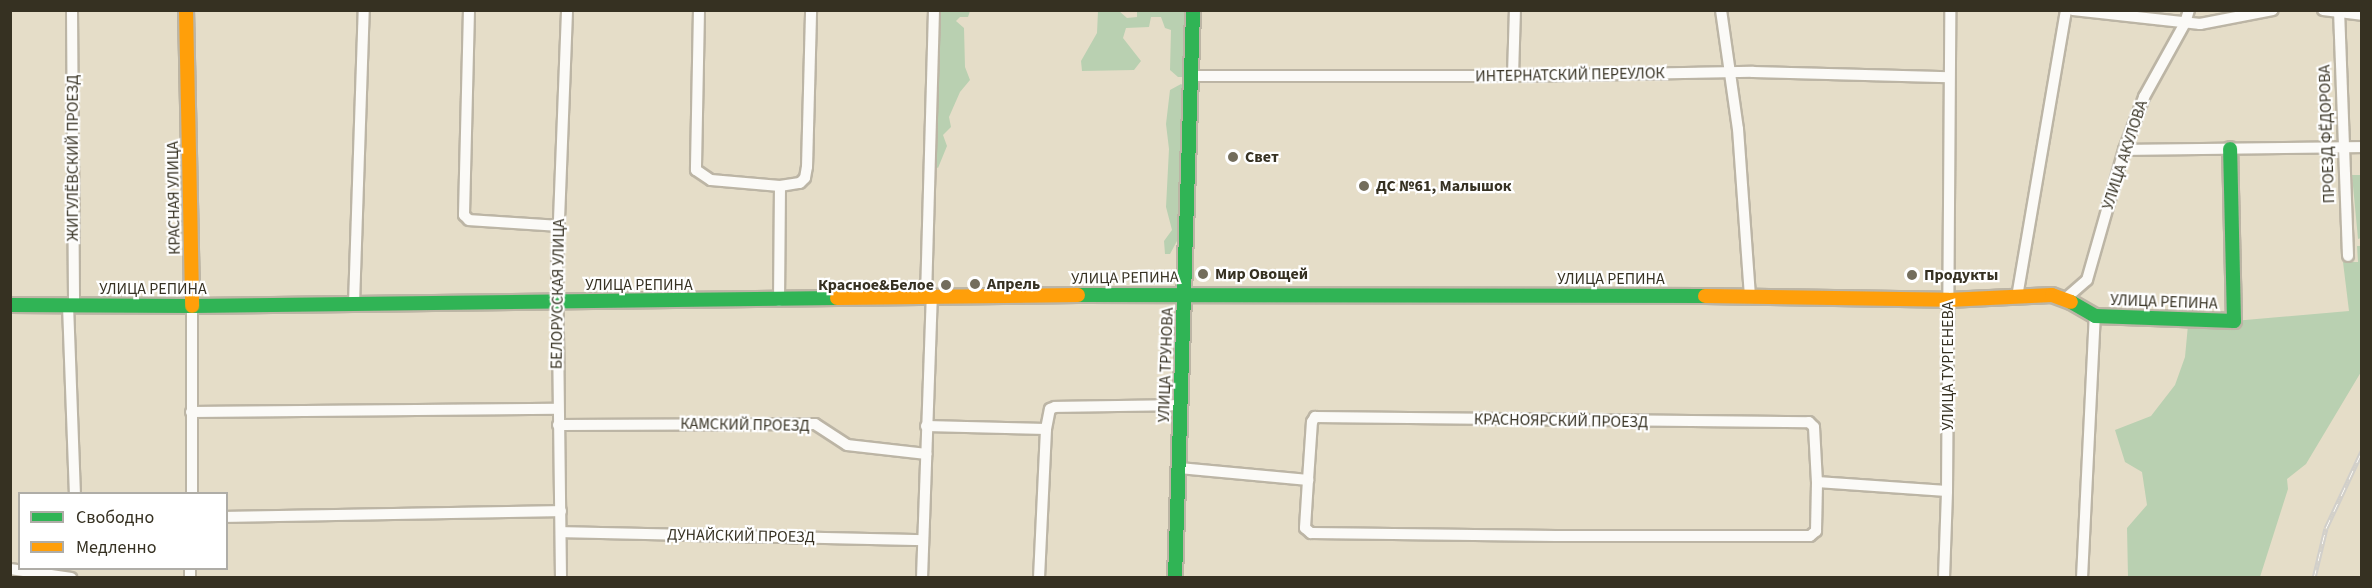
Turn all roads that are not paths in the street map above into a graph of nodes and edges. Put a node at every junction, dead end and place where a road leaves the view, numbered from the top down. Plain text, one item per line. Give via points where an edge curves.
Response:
1 (72, 10) edge
2 (186, 10) edge
3 (364, 10) edge
4 (469, 10) edge
5 (567, 10) edge
6 (699, 10) edge
7 (812, 10) edge
8 (934, 10) edge
9 (1193, 10) edge
10 (1515, 10) edge
11 (1721, 10) edge
12 (1950, 10) edge
13 (2066, 10) edge
14 (2073, 10) edge
15 (2189, 10) edge
16 (2274, 10) edge
17 (2323, 10) edge
18 (2338, 12) edge
19 (2361, 15) edge
20 (2185, 24) junction
21 (1728, 73) junction
22 (1191, 76) junction
23 (1513, 76) junction
24 (1949, 77) junction
25 (2361, 147) edge
26 (2343, 148) junction
27 (2230, 149) junction
28 (2124, 150) junction
29 (780, 186) junction
30 (559, 226) junction
31 (2348, 256) dead end
32 (1186, 294) junction
33 (1750, 296) junction
34 (929, 297) junction
35 (2017, 297) junction
36 (2065, 298) junction
37 (1948, 300) junction
38 (779, 301) junction
39 (556, 302) junction
40 (354, 303) junction
41 (10, 305) edge
42 (71, 305) junction
43 (192, 306) junction
44 (2095, 316) junction
45 (1181, 405) junction
46 (558, 409) junction
47 (191, 412) junction
48 (558, 425) junction
49 (926, 426) junction
50 (1046, 429) junction
51 (926, 454) junction
52 (1179, 468) junction
53 (1308, 480) junction
54 (1817, 482) junction
55 (1947, 491) junction
56 (75, 492) edge
57 (192, 492) edge
58 (561, 512) junction
59 (228, 517) edge
60 (561, 532) junction
61 (921, 540) junction
62 (10, 569) edge
63 (71, 578) edge
64 (561, 578) edge
65 (922, 578) edge
66 (1039, 578) edge
67 (1175, 578) edge
68 (1944, 578) edge
69 (2082, 578) edge

1 - 42 street, ЖИГУЛЁВСКИЙ ПРОЕЗД
2 - 43 street, КРАСНАЯ УЛИЦА
3 - 40 street
4 - 30 street via 464,215 469,220
5 - 30 street, БЕЛОРУССКАЯ УЛИЦА
6 - 29 street via 696,170 711,180
7 - 29 street via 807,168 800,183
8 - 34 street
9 - 22 street, УЛИЦА ТРУНОВА
10 - 23 street
11 - 21 street
12 - 24 street, УЛИЦА ТУРГЕНЕВА
13 - 35 street
14 - 20 street
15 - 20 street, УЛИЦА АКУЛОВА
16 - 20 street
17 - 18 street
18 - 19 street
18 - 26 street, ПРОЕЗД ФЁДОРОВА
20 - 28 street, УЛИЦА АКУЛОВА via 2144,97
21 - 23 street, ИНТЕРНАТСКИЙ ПЕРЕУЛОК
21 - 24 street, ИНТЕРНАТСКИЙ ПЕРЕУЛОК
21 - 33 street via 1738,129
22 - 23 street, ИНТЕРНАТСКИЙ ПЕРЕУЛОК
22 - 32 street, УЛИЦА ТРУНОВА
24 - 37 street, УЛИЦА ТУРГЕНЕВА
25 - 26 street
26 - 27 street
26 - 31 street, ПРОЕЗД ФЁДОРОВА
27 - 28 street
27 - 44 street, УЛИЦА РЕПИНА via 2234,321
28 - 36 street, УЛИЦА АКУЛОВА via 2086,280
29 - 38 street
30 - 39 street, БЕЛОРУССКАЯ УЛИЦА
32 - 33 street, УЛИЦА РЕПИНА
32 - 34 street, УЛИЦА РЕПИНА
32 - 45 street, УЛИЦА ТРУНОВА
33 - 37 street, УЛИЦА РЕПИНА
34 - 38 street, УЛИЦА РЕПИНА
34 - 49 street
35 - 36 street, УЛИЦА РЕПИНА
35 - 37 street, УЛИЦА РЕПИНА
36 - 44 street, УЛИЦА РЕПИНА
37 - 55 street, УЛИЦА ТУРГЕНЕВА
38 - 39 street, УЛИЦА РЕПИНА
39 - 40 street, УЛИЦА РЕПИНА
39 - 46 street, БЕЛОРУССКАЯ УЛИЦА
40 - 43 street, УЛИЦА РЕПИНА
41 - 42 street, УЛИЦА РЕПИНА
42 - 43 street, УЛИЦА РЕПИНА
42 - 56 street, ЖИГУЛЁВСКИЙ ПРОЕЗД
43 - 47 street, КРАСНАЯ УЛИЦА
44 - 69 street
45 - 50 street via 1055,407 1048,414
45 - 52 street, УЛИЦА ТРУНОВА
46 - 47 street
46 - 48 street, БЕЛОРУССКАЯ УЛИЦА
47 - 57 street, КРАСНАЯ УЛИЦА
48 - 51 street, КАМСКИЙ ПРОЕЗД via 815,424 847,445
48 - 58 street, БЕЛОРУССКАЯ УЛИЦА
49 - 50 street
49 - 51 street
50 - 66 street
51 - 61 street
52 - 53 street
52 - 67 street, УЛИЦА ТРУНОВА
53 - 54 street, КРАСНОЯРСКИЙ ПРОЕЗД via 1305,528 1311,533 1556,536 1810,536 1816,531
53 - 54 street, КРАСНОЯРСКИЙ ПРОЕЗД via 1315,417 1809,422 1814,427
54 - 55 street
55 - 68 street, УЛИЦА ТУРГЕНЕВА
58 - 59 street
58 - 60 street, БЕЛОРУССКАЯ УЛИЦА
60 - 61 street, ДУНАЙСКИЙ ПРОЕЗД
60 - 64 street, БЕЛОРУССКАЯ УЛИЦА
61 - 65 street
62 - 63 street

